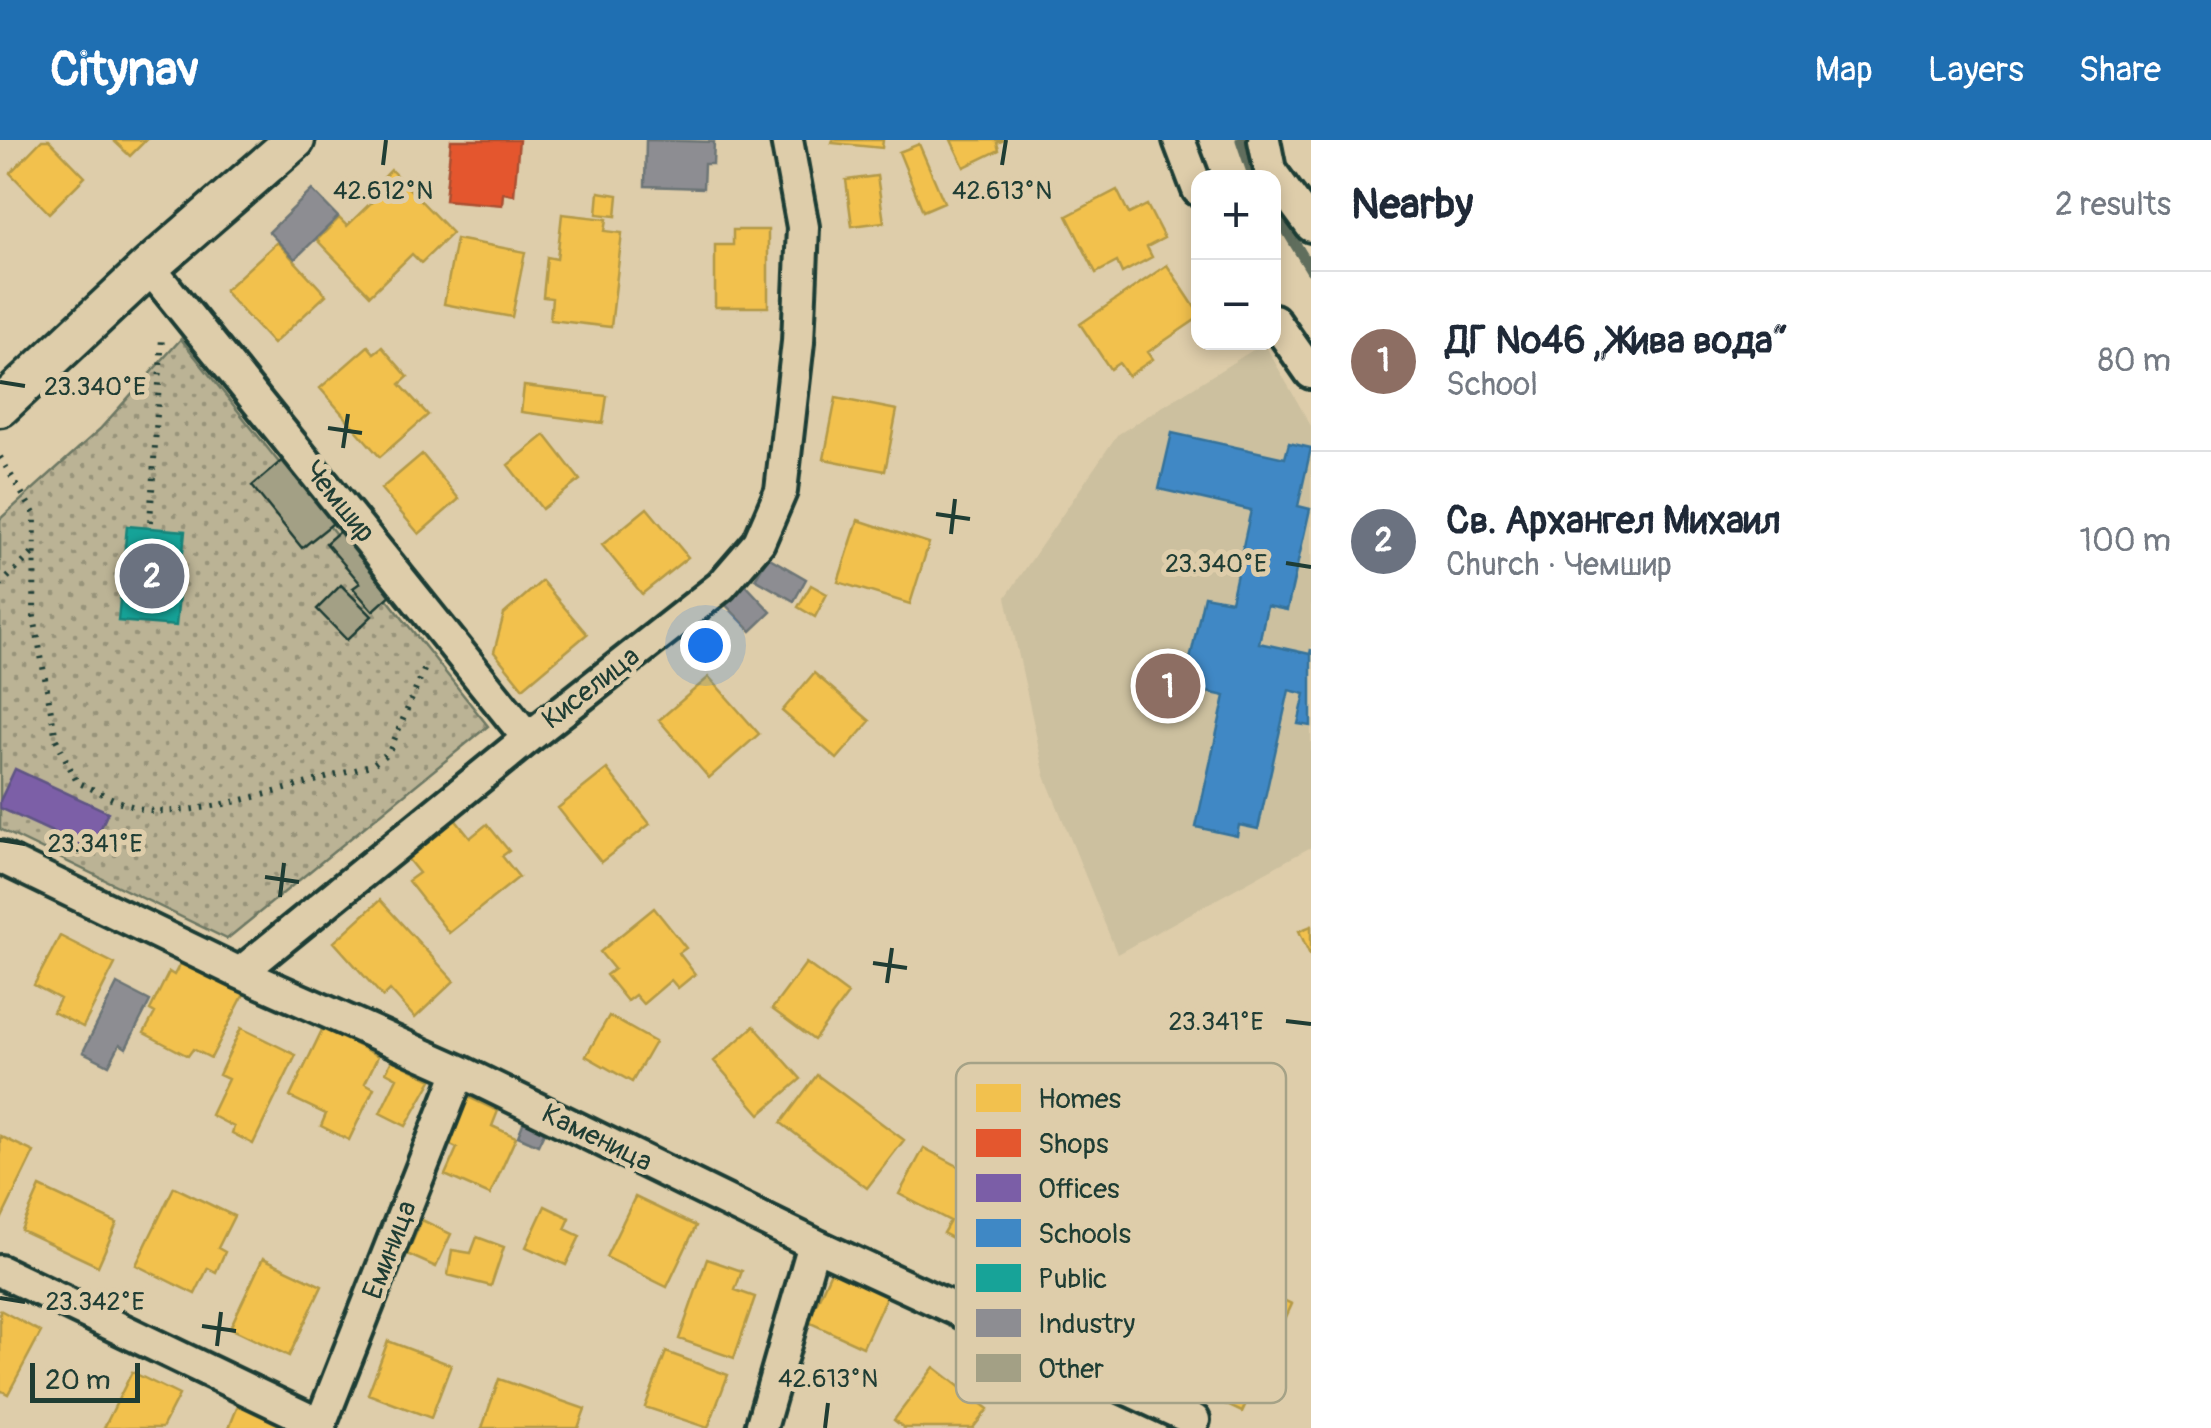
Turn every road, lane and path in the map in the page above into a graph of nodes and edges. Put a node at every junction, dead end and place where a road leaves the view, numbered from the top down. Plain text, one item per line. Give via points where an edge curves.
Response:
1 (295, 140) edge
2 (787, 140) edge
3 (1179, 140) edge
4 (1264, 140) edge
5 (1191, 172) edge
6 (1311, 226) edge
7 (150, 267) junction
8 (162, 330) dead end
9 (1281, 330) edge
10 (1311, 373) edge
11 (0, 407) edge
12 (0, 457) edge
13 (150, 522) dead end
14 (33, 553) junction
15 (0, 585) edge
16 (441, 630) junction
17 (528, 738) junction
18 (0, 857) edge
19 (240, 973) junction
20 (460, 1072) junction
21 (814, 1244) junction
22 (0, 1271) edge
23 (956, 1310) edge
24 (1157, 1403) edge
25 (1194, 1420) dead end
26 (320, 1426) edge
27 (761, 1428) edge

1 - 7 street
2 - 17 street, Киселица via 803,227 798,342 781,491 759,542 721,586
3 - 5 street
4 - 6 street via 1270,170
7 - 11 street
7 - 16 street, Чемшир
8 - 13 path
9 - 10 street
12 - 14 path via 34,515
14 - 15 path
14 - 16 path via 34,617 56,739 77,782 142,809 214,806 374,764 388,752
16 - 17 street, Чемшир
17 - 19 street, Киселица
18 - 19 street, Каменица
19 - 20 street, Каменица
20 - 21 street, Каменица
20 - 26 street, Еминица
21 - 23 street, Каменица
21 - 27 street
22 - 26 street
24 - 25 street, Каменица

